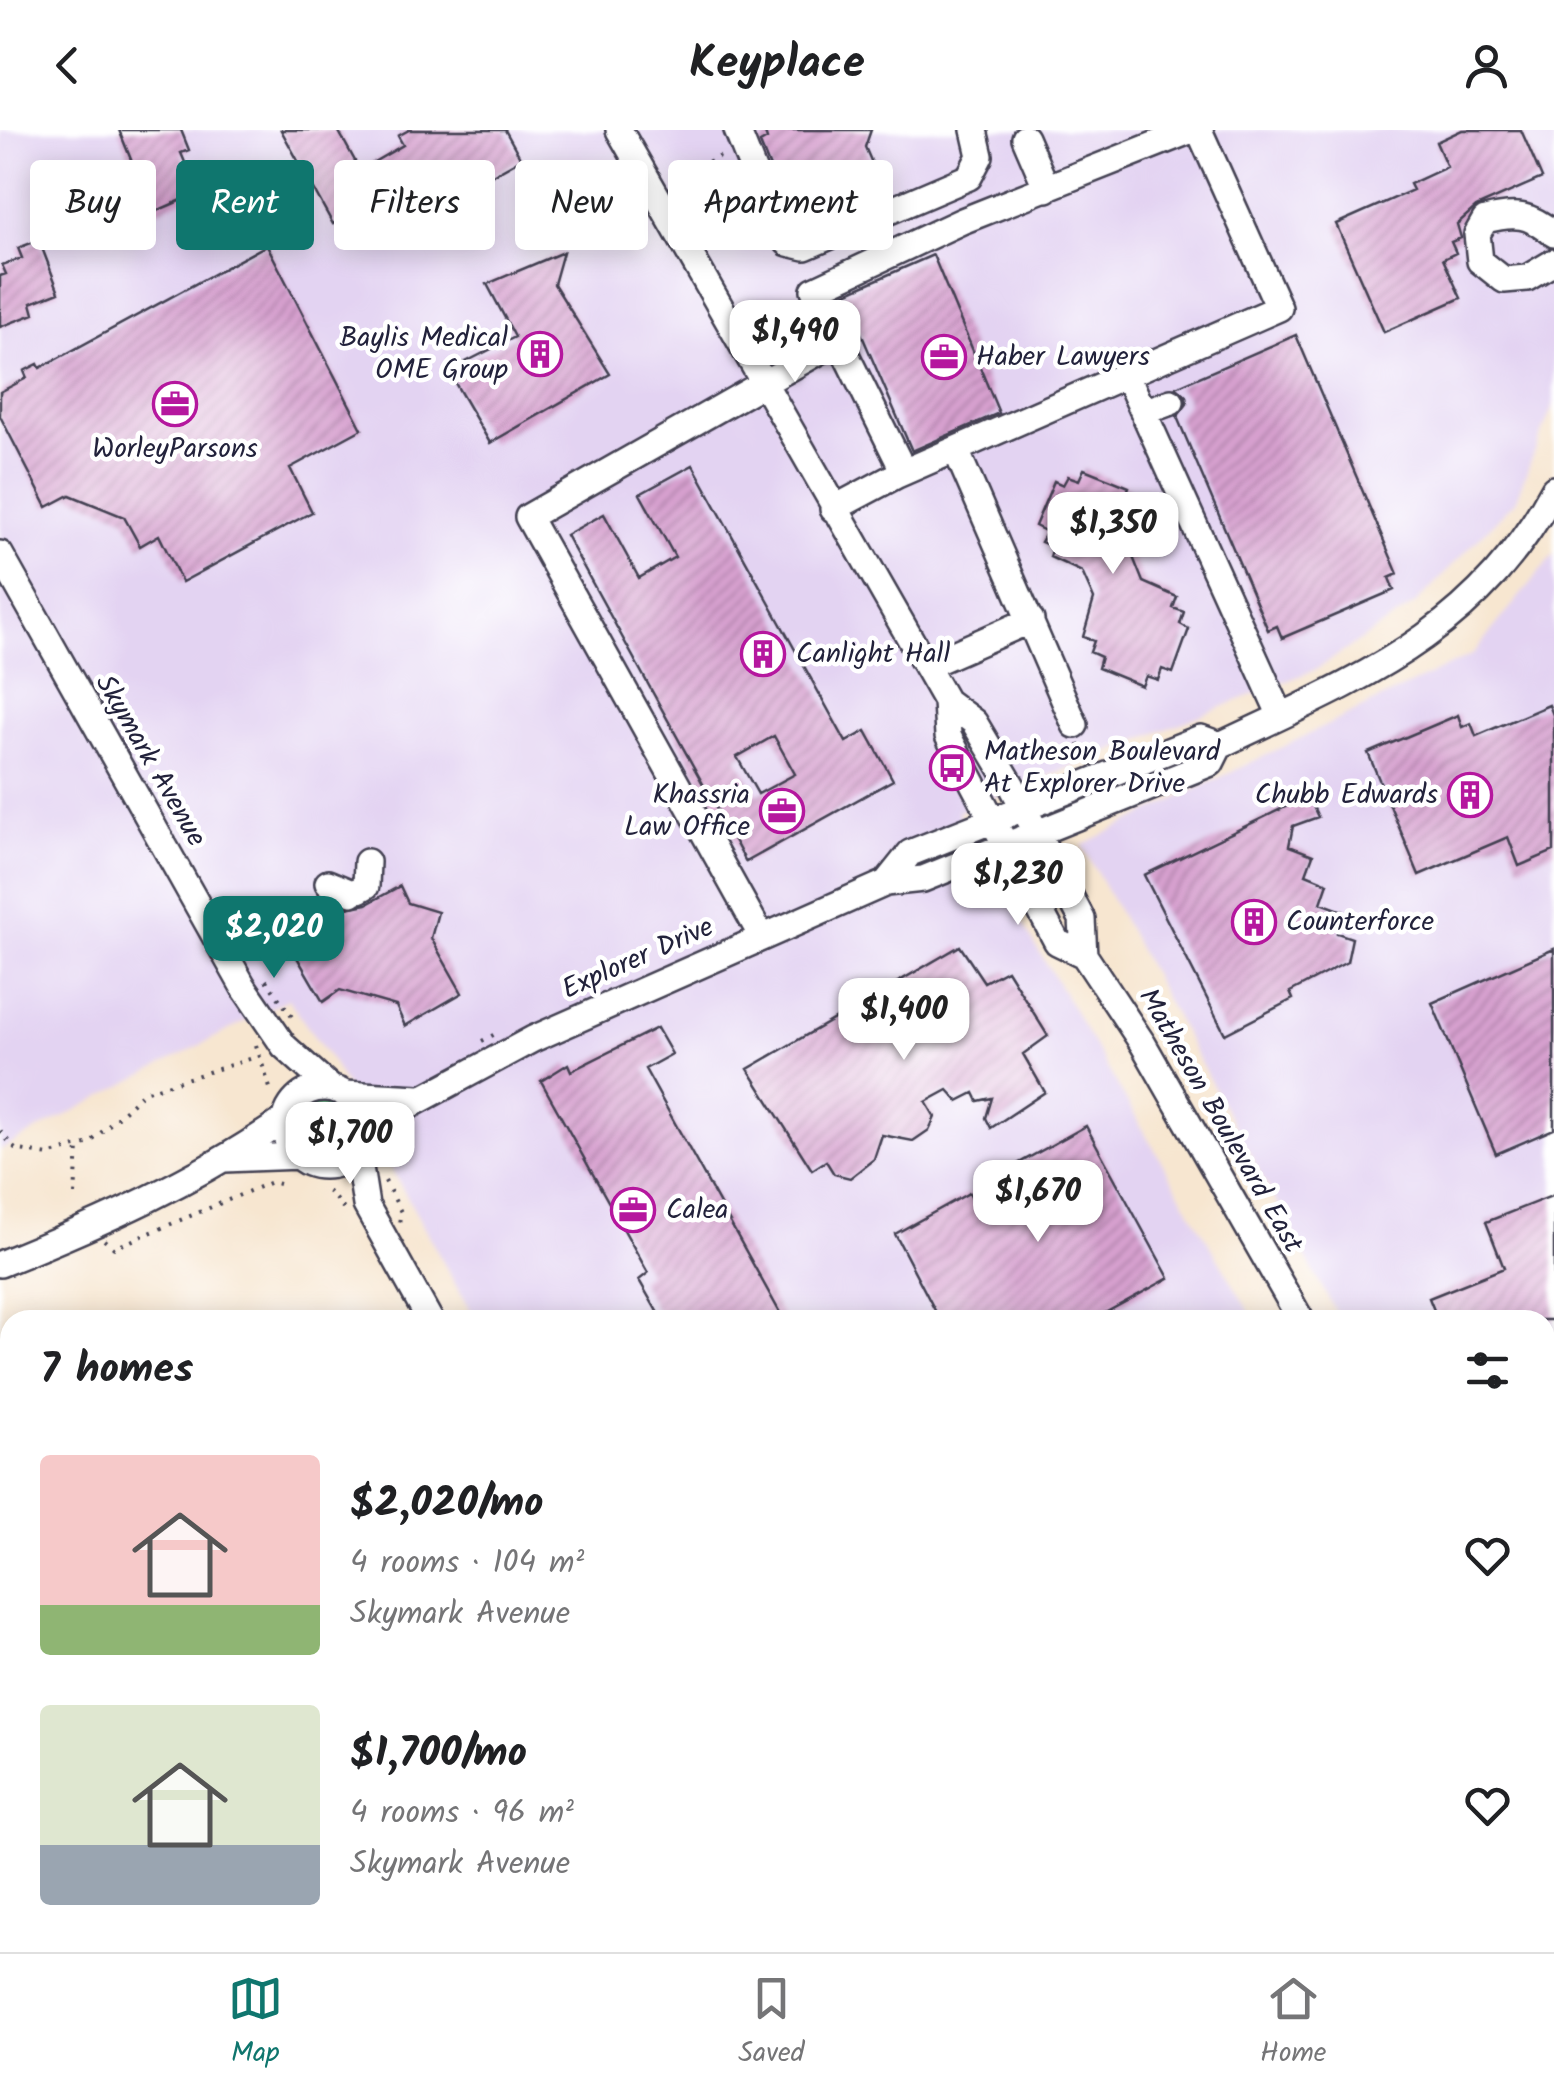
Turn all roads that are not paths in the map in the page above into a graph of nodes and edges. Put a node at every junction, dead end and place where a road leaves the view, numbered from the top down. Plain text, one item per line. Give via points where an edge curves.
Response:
1 (619, 130) edge
2 (974, 130) edge
3 (1196, 130) edge
4 (1026, 138) dead end
5 (1047, 189) junction
6 (893, 209) edge
7 (668, 216) edge
8 (1554, 234) edge
9 (687, 250) edge
10 (1554, 262) edge
11 (836, 342) junction
12 (1128, 378) junction
13 (762, 383) junction
14 (1170, 402) dead end
15 (1144, 412) junction
16 (956, 450) junction
17 (904, 472) junction
18 (1554, 489) edge
19 (833, 508) junction
20 (0, 554) edge
21 (1031, 620) junction
22 (926, 666) junction
23 (946, 702) junction
24 (1281, 716) junction
25 (1074, 725) road end
26 (1220, 745) junction
27 (1023, 809) junction
28 (995, 820) junction
29 (1036, 834) junction
30 (1008, 848) junction
31 (367, 862) dead end
32 (886, 883) junction
33 (346, 889) dead end
34 (762, 937) junction
35 (1084, 955) junction
36 (284, 1046) junction
37 (338, 1091) junction
38 (418, 1098) junction
39 (291, 1110) junction
40 (360, 1140) junction
41 (220, 1160) junction
42 (310, 1161) junction
43 (366, 1205) junction
44 (0, 1264) edge
45 (424, 1310) edge
46 (1294, 1310) edge

1 - 7 street, Matheson Boulevard East
2 - 6 street via 980,156 969,177
3 - 5 street
3 - 12 street via 1278,308
4 - 5 street
5 - 11 street via 814,290
8 - 10 street via 1514,212 1485,220 1477,234 1480,262 1504,280 1527,278
9 - 13 street, Matheson Boulevard East
11 - 13 street
11 - 17 street
12 - 15 street
12 - 16 street
13 - 19 street, Matheson Boulevard East
13 - 34 street via 528,516
14 - 15 street
15 - 24 street via 1252,624
16 - 17 street
16 - 21 street
17 - 19 street
18 - 24 street, Explorer Drive via 1497,576 1447,620 1387,664
19 - 22 street, Matheson Boulevard East
20 - 36 street, Skymark Avenue via 243,986
21 - 22 street
21 - 25 street
22 - 23 street, Matheson Boulevard East
23 - 27 street, Matheson Boulevard East via 974,722
23 - 28 street, Matheson Boulevard East via 948,736
24 - 26 street, Explorer Drive
26 - 27 street, Explorer Drive via 1201,738
26 - 29 street, Explorer Drive via 1211,762
27 - 28 street, Explorer Drive
27 - 29 street, Matheson Boulevard East
28 - 30 street, Matheson Boulevard East
28 - 32 street, Explorer Drive via 910,854
29 - 30 street, Explorer Drive
29 - 35 street, Matheson Boulevard East via 1082,919
30 - 32 street, Explorer Drive via 924,879
30 - 35 street, Matheson Boulevard East via 1057,942
31 - 33 street via 366,886
32 - 34 street, Explorer Drive
34 - 38 street, Explorer Drive
35 - 46 street, Matheson Boulevard East via 1144,1044
36 - 37 street, Skymark Avenue
36 - 39 street, Skymark Avenue
37 - 38 street
37 - 39 street via 312,1090
37 - 40 street via 358,1108
38 - 40 street, Explorer Drive
39 - 41 street
39 - 42 street via 288,1141
40 - 42 street via 340,1162
40 - 43 street
41 - 42 street
41 - 44 street via 89,1228
42 - 43 street
43 - 45 street

